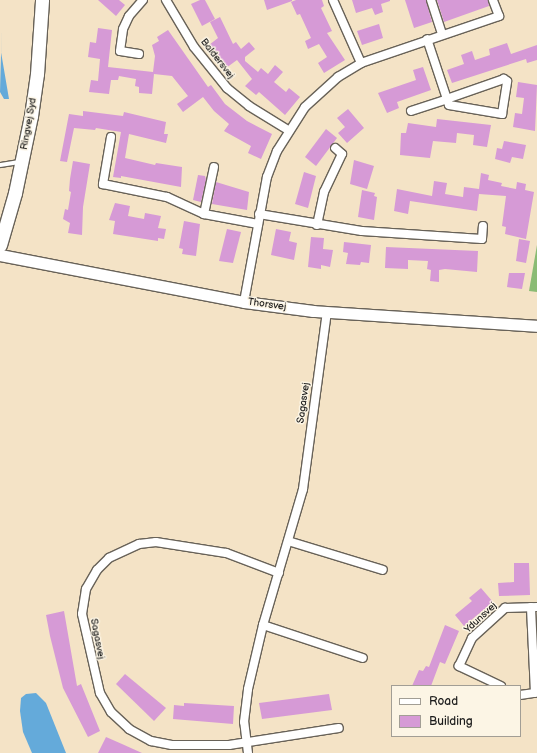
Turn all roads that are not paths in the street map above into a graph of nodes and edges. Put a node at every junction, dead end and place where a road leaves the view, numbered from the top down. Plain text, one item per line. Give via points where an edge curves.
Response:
1 (42, 0) edge
2 (143, 0) edge
3 (166, 0) edge
4 (333, 0) edge
5 (431, 0) edge
6 (493, 0) edge
7 (442, 34) junction
8 (427, 39) junction
9 (139, 54) dead end
10 (361, 63) junction
11 (447, 99) junction
12 (411, 111) dead end
13 (288, 130) junction
14 (111, 137) dead end
15 (335, 148) dead end
16 (22, 161) junction
17 (0, 165) edge
18 (214, 167) dead end
19 (204, 214) junction
20 (260, 214) junction
21 (258, 224) junction
22 (317, 225) junction
23 (483, 226) dead end
24 (0, 245) edge
25 (0, 255) edge
26 (244, 302) junction
27 (327, 312) junction
28 (537, 326) edge
29 (288, 541) junction
30 (383, 570) dead end
31 (279, 573) junction
32 (534, 607) edge
33 (263, 625) junction
34 (363, 658) dead end
35 (499, 685) edge
36 (521, 695) edge
37 (339, 728) dead end
38 (247, 743) junction
39 (248, 753) edge

1 - 16 main road, Ringvej Syd via 37,74
2 - 9 street via 129,16 120,51
3 - 13 street, Baldersvej via 194,47 227,88 249,106
4 - 10 street
5 - 7 street
6 - 7 street via 499,16
7 - 8 street
8 - 10 street
8 - 11 street
10 - 13 street via 321,90
11 - 11 street via 504,79 507,81 502,114 449,105
11 - 12 street
13 - 20 street via 267,177
14 - 19 street via 103,184 167,197
15 - 22 street via 342,154 324,192
16 - 17 lane
16 - 24 main road, Ringvej Syd
18 - 19 street
19 - 21 street
20 - 21 street
20 - 22 street
21 - 26 street
22 - 23 street via 362,231 482,239
25 - 26 street, Thorsvej
26 - 27 street, Thorsvej
27 - 28 street, Thorsvej
27 - 29 street, Sagasvej via 303,489
29 - 30 street
29 - 31 street, Sagasvej
31 - 33 street, Sagasvej
31 - 38 street, Sagasvej via 226,553 156,542 139,544 109,558 97,570 86,589 82,614 100,693 111,712 129,729 151,741 172,745
32 - 35 street, Ydunsvej via 505,608 472,638 459,666
32 - 36 street, Ydunsvej via 535,694
33 - 34 street
33 - 38 street, Sagasvej via 248,689 244,722
37 - 38 street, Sagasvej
38 - 39 street, Sagasvej

